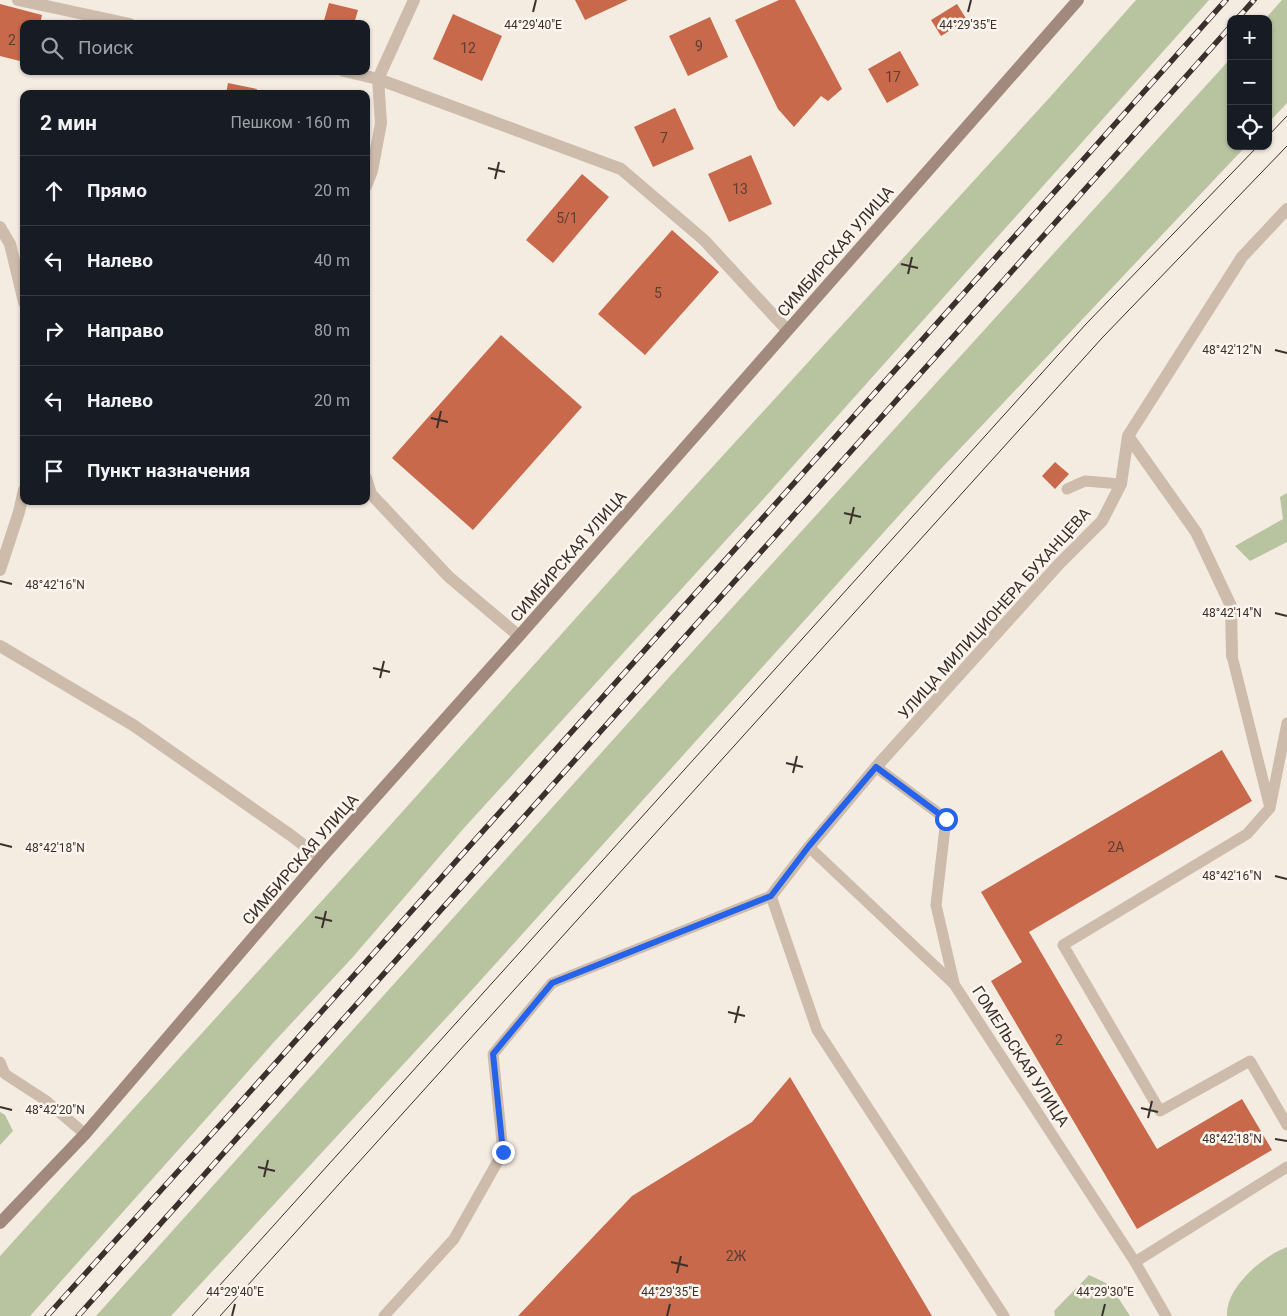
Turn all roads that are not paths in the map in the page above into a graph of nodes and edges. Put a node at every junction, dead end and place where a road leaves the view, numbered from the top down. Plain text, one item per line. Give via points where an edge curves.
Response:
1 (18, 0) edge
2 (414, 0) edge
3 (1078, 0) edge
4 (111, 20) edge
5 (361, 75) edge
6 (378, 79) junction
7 (370, 176) edge
8 (1287, 209) edge
9 (0, 226) edge
10 (20, 285) edge
11 (787, 330) junction
12 (1128, 436) junction
13 (1121, 484) junction
14 (1067, 489) dead end
15 (370, 491) edge
16 (21, 505) edge
17 (0, 570) edge
18 (519, 636) junction
19 (0, 646) edge
20 (1232, 656) joint
21 (1287, 724) edge
22 (876, 767) junction
23 (1270, 808) junction
24 (809, 846) junction
25 (321, 858) junction
26 (771, 896) junction
27 (954, 984) junction
28 (0, 1062) edge
29 (3, 1074) edge
30 (1287, 1125) edge
31 (85, 1134) junction
32 (1287, 1167) edge
33 (0, 1222) edge
34 (1135, 1262) junction
35 (384, 1316) edge
36 (1004, 1316) edge
37 (1166, 1316) edge

1 - 4 street
2 - 6 street
3 - 11 main road, СИМБИРСКАЯ УЛИЦА
5 - 6 street
6 - 7 street via 381,123
6 - 11 street via 621,169 704,240
8 - 12 street, УЛИЦА МИЛИЦИОНЕРА БУХАНЦЕВА via 1242,257
9 - 10 street via 10,244
11 - 18 main road, СИМБИРСКАЯ УЛИЦА
12 - 13 street, УЛИЦА МИЛИЦИОНЕРА БУХАНЦЕВА
12 - 20 street via 1196,532 1231,606
13 - 14 lane via 1085,481
13 - 22 street, УЛИЦА МИЛИЦИОНЕРА БУХАНЦЕВА via 1102,521 1059,564
15 - 18 street via 449,578
16 - 17 street
18 - 25 main road, СИМБИРСКАЯ УЛИЦА
19 - 25 street via 133,725
20 - 23 lane
21 - 23 lane
22 - 24 street, УЛИЦА МИЛИЦИОНЕРА БУХАНЦЕВА
22 - 27 lane via 946,819 936,905
23 - 30 lane via 1247,834 1063,945 1160,1111 1250,1061
24 - 26 street, УЛИЦА МИЛИЦИОНЕРА БУХАНЦЕВА
24 - 27 lane, ГОМЕЛЬСКАЯ УЛИЦА
25 - 31 main road, СИМБИРСКАЯ УЛИЦА
26 - 35 lane via 552,983 493,1054 503,1152 454,1239
26 - 36 lane via 817,1030
27 - 34 lane, ГОМЕЛЬСКАЯ УЛИЦА
28 - 29 lane
29 - 31 lane via 45,1100
31 - 33 main road, СИМБИРСКАЯ УЛИЦА
32 - 34 lane
34 - 37 lane, ГОМЕЛЬСКАЯ УЛИЦА

